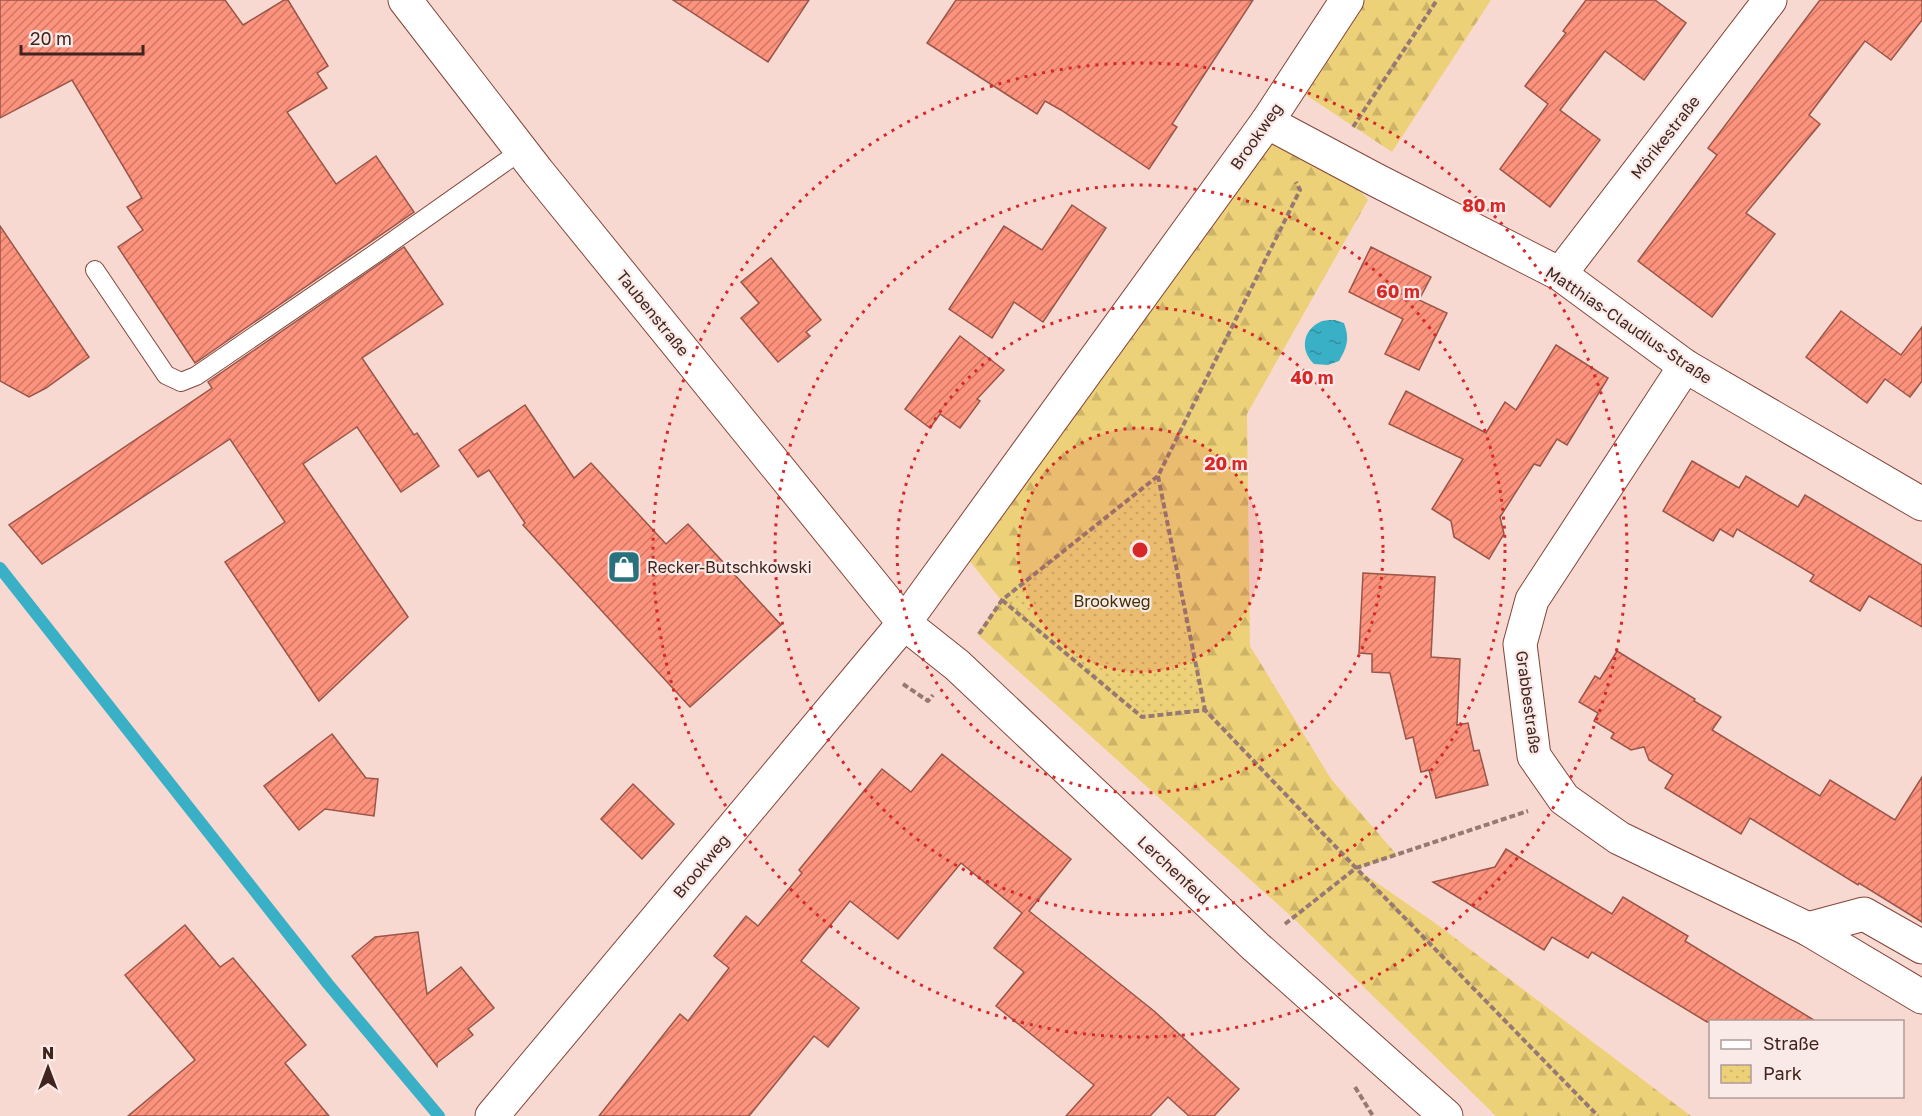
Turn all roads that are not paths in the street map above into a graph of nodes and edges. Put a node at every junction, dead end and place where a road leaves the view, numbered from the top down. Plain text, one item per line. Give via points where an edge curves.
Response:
1 (405, 0) edge
2 (1347, 0) edge
3 (1770, 0) edge
4 (1267, 122) junction
5 (522, 150) junction
6 (95, 270) dead end
7 (1560, 274) junction
8 (1685, 366) junction
9 (1922, 504) edge
10 (904, 623) junction
11 (1809, 929) junction
12 (1922, 948) edge
13 (1922, 997) edge
14 (492, 1116) edge
15 (1446, 1116) edge

1 - 5 street, Taubenstraße
2 - 4 street, Brookweg
3 - 7 street, Mörikestraße
4 - 7 street, Matthias-Claudius-Straße
4 - 10 street, Brookweg
5 - 6 lane via 196,376 181,382 166,375
5 - 10 street, Taubenstraße
7 - 8 street, Matthias-Claudius-Straße
8 - 9 street, Matthias-Claudius-Straße
8 - 11 street, Grabbestraße via 1532,600 1520,644 1534,756 1564,799 1619,838
10 - 14 street, Brookweg
10 - 15 street, Lerchenfeld via 957,665 1256,947
11 - 12 street via 1864,914
11 - 13 street, Grabbestraße

